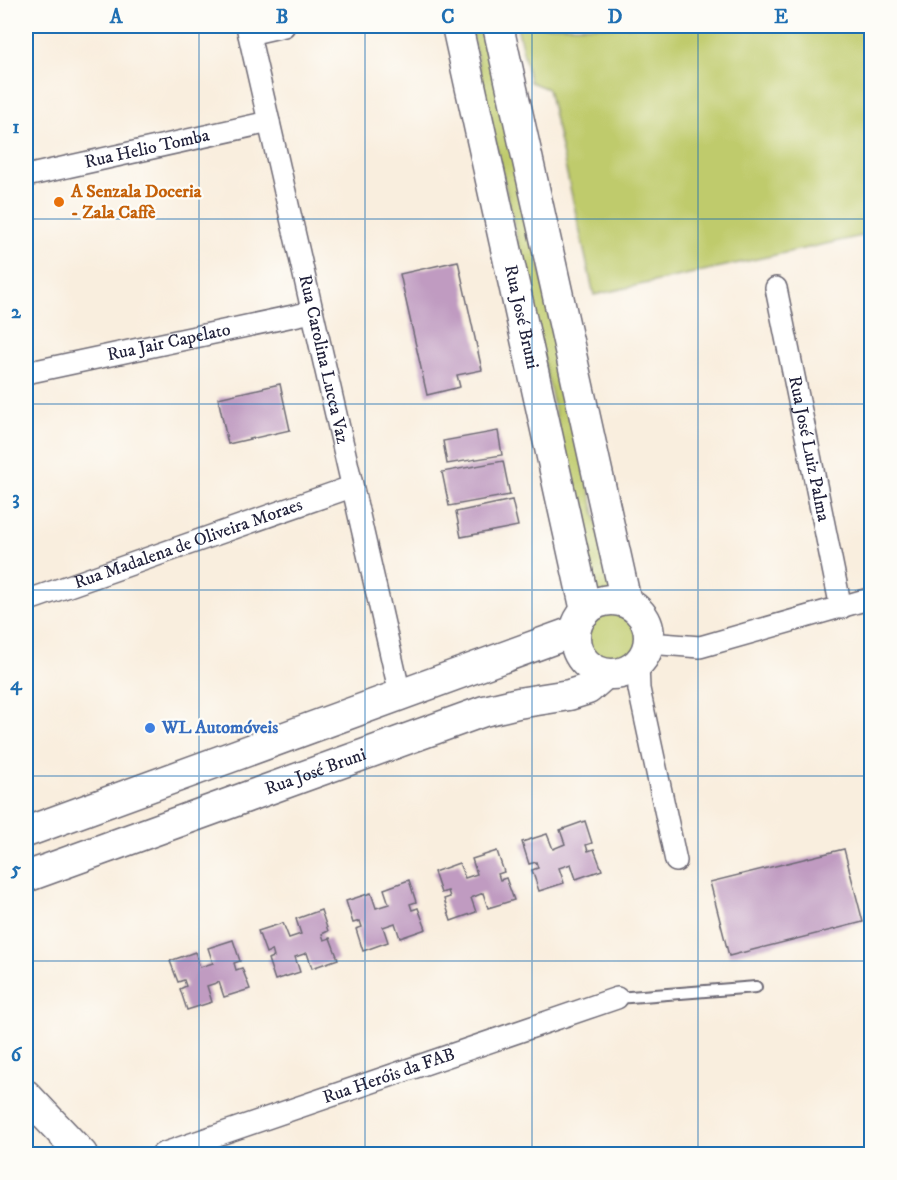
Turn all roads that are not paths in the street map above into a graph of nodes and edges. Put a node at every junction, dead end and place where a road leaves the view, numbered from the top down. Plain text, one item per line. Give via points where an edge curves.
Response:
1 (284, 26) edge
2 (457, 26) edge
3 (498, 26) edge
4 (248, 30) edge
5 (269, 122) junction
6 (26, 176) edge
7 (777, 288) dead end
8 (312, 312) junction
9 (26, 374) edge
10 (351, 487) junction
11 (872, 598) edge
12 (26, 601) edge
13 (626, 602) junction
14 (841, 608) junction
15 (580, 621) junction
16 (644, 653) junction
17 (605, 674) junction
18 (400, 694) junction
19 (26, 832) edge
20 (676, 861) dead end
21 (26, 878) edge
22 (756, 987) dead end
23 (616, 998) joint
24 (26, 1095) edge
25 (82, 1155) edge
26 (162, 1155) edge

1 - 4 street
2 - 15 street, Rua José Bruni
3 - 13 street
4 - 5 street, Rua Carolina Lucca Vaz
5 - 6 street, Rua Helio Tomba
5 - 8 street, Rua Carolina Lucca Vaz
7 - 14 street, Rua José Luiz Palma
8 - 9 street, Rua Jair Capelato
8 - 10 street, Rua Carolina Lucca Vaz
10 - 12 street, Rua Madalena de Oliveira Moraes
10 - 18 street, Rua Carolina Lucca Vaz
11 - 14 street
13 - 15 street via 594,604
13 - 16 street via 637,609 649,630
14 - 16 street via 700,647
15 - 17 street via 575,645 581,658
15 - 18 street
16 - 17 street via 628,671
16 - 20 street via 639,689
17 - 21 street, Rua José Bruni via 588,689 484,711
18 - 19 street
22 - 23 lane
23 - 26 street, Rua Heróis da FAB
24 - 25 street

